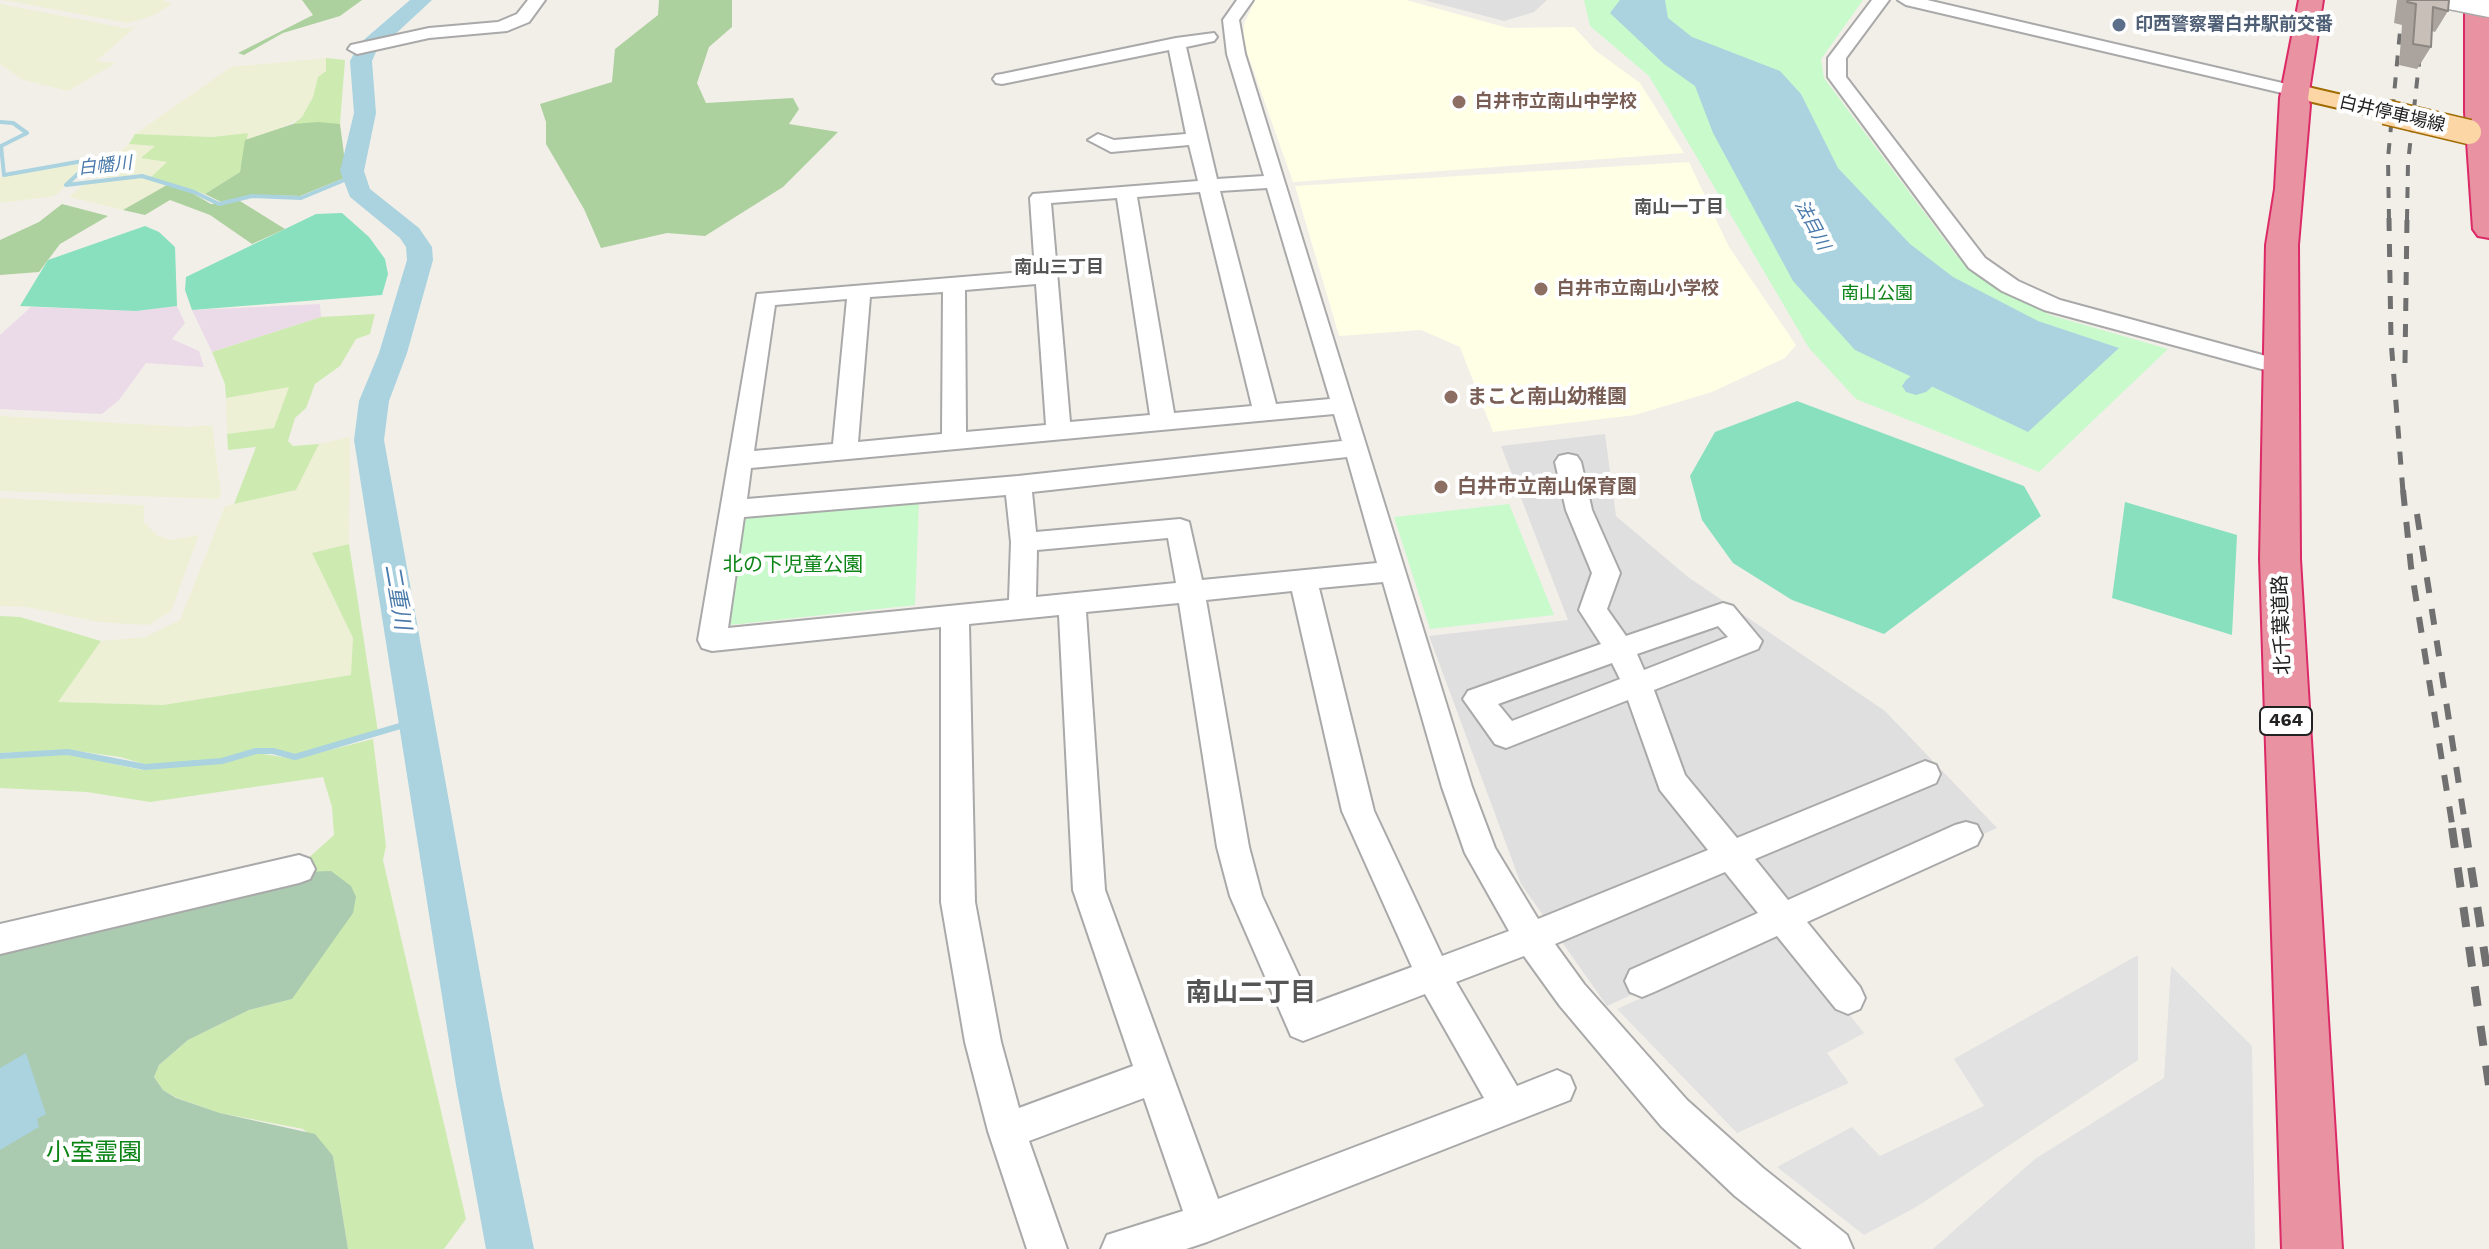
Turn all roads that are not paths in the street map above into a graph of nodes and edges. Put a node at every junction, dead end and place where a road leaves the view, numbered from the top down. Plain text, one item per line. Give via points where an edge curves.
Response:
1 (537, 0) edge
2 (1245, 0) edge
3 (1881, 0) edge
4 (1906, 0) edge
5 (1937, 0) edge
6 (2311, 0) edge
7 (2449, 0) edge
8 (1976, 4) edge
9 (2481, 5) edge
10 (1208, 37) dead end
11 (1176, 43) junction
12 (357, 49) dead end
13 (1002, 79) dead end
14 (2301, 88) junction
15 (2480, 129) edge
16 (1197, 139) junction
17 (1098, 140) dead end
18 (1276, 181) junction
19 (1208, 184) junction
20 (1126, 192) junction
21 (2489, 229) edge
22 (1046, 277) junction
23 (954, 285) junction
24 (859, 292) junction
25 (2280, 367) junction
26 (1344, 405) junction
27 (1266, 413) junction
28 (1163, 422) junction
29 (1059, 432) junction
30 (954, 441) junction
31 (1357, 448) junction
32 (845, 451) junction
33 (739, 461) junction
34 (1568, 462) dead end
35 (1018, 485) junction
36 (732, 509) junction
37 (1024, 542) junction
38 (1392, 571) junction
39 (1303, 580) junction
40 (1189, 591) junction
41 (1072, 604) junction
42 (1022, 609) junction
43 (955, 616) junction
44 (1621, 651) junction
45 (1638, 687) junction
46 (1925, 774) dead end
47 (1966, 835) dead end
48 (1731, 856) junction
49 (299, 869) dead end
50 (1783, 919) junction
51 (1531, 938) junction
52 (0, 939) edge
53 (1433, 975) junction
54 (1642, 981) dead end
55 (1848, 998) dead end
56 (1155, 1076) junction
57 (1557, 1088) dead end
58 (1509, 1107) junction
59 (1007, 1131) junction
60 (1207, 1223) junction
61 (1047, 1249) edge
62 (1121, 1249) edge
63 (1833, 1249) edge
64 (2312, 1249) edge

1 - 12 street via 512,24
2 - 18 street via 1231,20 1230,33
3 - 25 street via 1837,58 1837,77 1977,263 2052,305
4 - 14 street
5 - 8 street
6 - 14 highway, 北千葉道路 / 464
7 - 9 street, bridge
8 - 14 street
9 - 15 highway
10 - 11 street
11 - 13 street
11 - 16 street
14 - 15 main road, 白井停車場線, bridge
14 - 25 highway, 北千葉道路 / 464 via 2282,245
15 - 21 highway
16 - 17 street via 1111,146
16 - 19 street
18 - 19 street
18 - 26 street
19 - 20 street
19 - 27 street
20 - 22 street via 1040,198
20 - 28 street
22 - 23 street
22 - 29 street
23 - 24 street
23 - 30 street
24 - 32 street
24 - 33 street via 765,299
25 - 64 highway, 北千葉道路 / 464 via 2283,660
26 - 27 street
26 - 31 street
27 - 28 street
28 - 29 street
29 - 30 street
30 - 32 street
31 - 35 street
31 - 38 street
32 - 33 street
33 - 36 street
34 - 44 street via 1579,510 1606,573 1593,610
35 - 36 street
35 - 37 street
36 - 43 street via 712,640
37 - 40 street via 1180,528
37 - 42 street
38 - 39 street
38 - 51 street via 1481,853
39 - 40 street
39 - 53 street via 1358,811
40 - 41 street
40 - 53 street via 1233,847 1246,896 1303,1024
41 - 42 street
41 - 56 street via 1089,890
42 - 43 street
43 - 59 street via 958,902 983,1042
44 - 45 street
44 - 45 street via 1723,613 1748,641
44 - 45 street via 1478,699 1506,736
45 - 48 street via 1671,781
46 - 48 street
47 - 50 street
48 - 50 street
48 - 51 street
49 - 52 street
50 - 54 street
50 - 55 street
51 - 53 street
51 - 63 street via 1572,995 1674,1113
53 - 58 street
56 - 59 street
56 - 60 street
57 - 58 street
58 - 60 street
59 - 61 street
60 - 62 street

